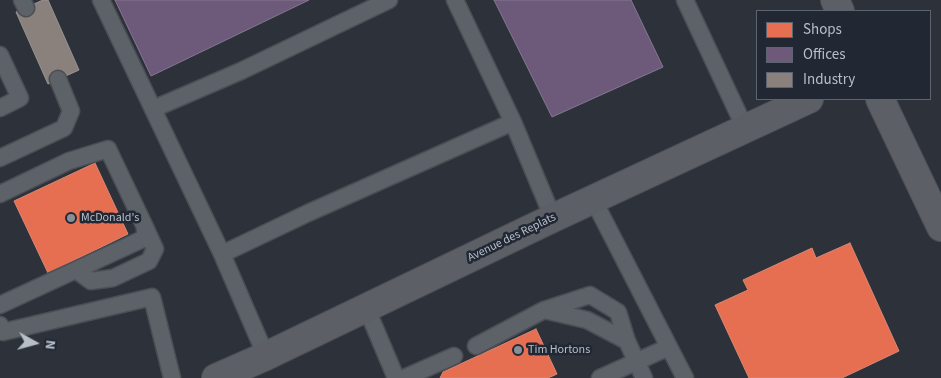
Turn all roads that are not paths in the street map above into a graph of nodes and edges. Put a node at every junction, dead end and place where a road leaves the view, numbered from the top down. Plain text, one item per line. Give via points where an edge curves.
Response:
1 (102, 0) edge
2 (389, 0) edge
3 (455, 0) edge
4 (686, 0) edge
5 (0, 54) edge
6 (58, 79) dead end
7 (807, 100) edge
8 (880, 100) edge
9 (0, 108) edge
10 (153, 109) junction
11 (513, 122) junction
12 (745, 128) junction
13 (0, 158) edge
14 (0, 194) edge
15 (593, 200) junction
16 (553, 218) junction
17 (145, 226) junction
18 (941, 227) edge
19 (222, 254) junction
20 (76, 270) junction
21 (0, 305) edge
22 (366, 308) junction
23 (544, 310) junction
24 (0, 325) edge
25 (627, 341) junction
26 (476, 346) dead end
27 (670, 347) junction
28 (266, 356) junction
29 (454, 356) dead end
30 (637, 362) junction
31 (172, 378) edge
32 (218, 378) edge
33 (396, 378) edge
34 (404, 378) edge
35 (600, 378) edge
36 (644, 378) edge
37 (685, 378) edge

1 - 10 lane
2 - 10 lane
3 - 11 lane
4 - 12 lane
5 - 9 lane via 20,98
6 - 13 lane via 71,111 64,128
7 - 12 street, Avenue des Replats
8 - 18 street
10 - 19 lane
11 - 16 lane
11 - 19 lane
12 - 15 street, Avenue des Replats
14 - 17 lane via 69,161 108,149
15 - 16 street, Avenue des Replats
15 - 27 lane
16 - 22 street, Avenue des Replats
17 - 20 lane via 146,238
17 - 20 lane via 155,249 149,261 113,278 91,281
19 - 28 lane
20 - 21 lane
22 - 28 street, Avenue des Replats
22 - 33 lane
23 - 25 lane via 587,320
23 - 25 lane via 590,295 618,312
23 - 26 lane
24 - 31 lane via 3,332 152,297
25 - 30 lane
27 - 30 lane
27 - 37 lane
28 - 32 street, Avenue des Replats
29 - 34 lane
30 - 35 lane
30 - 36 lane

